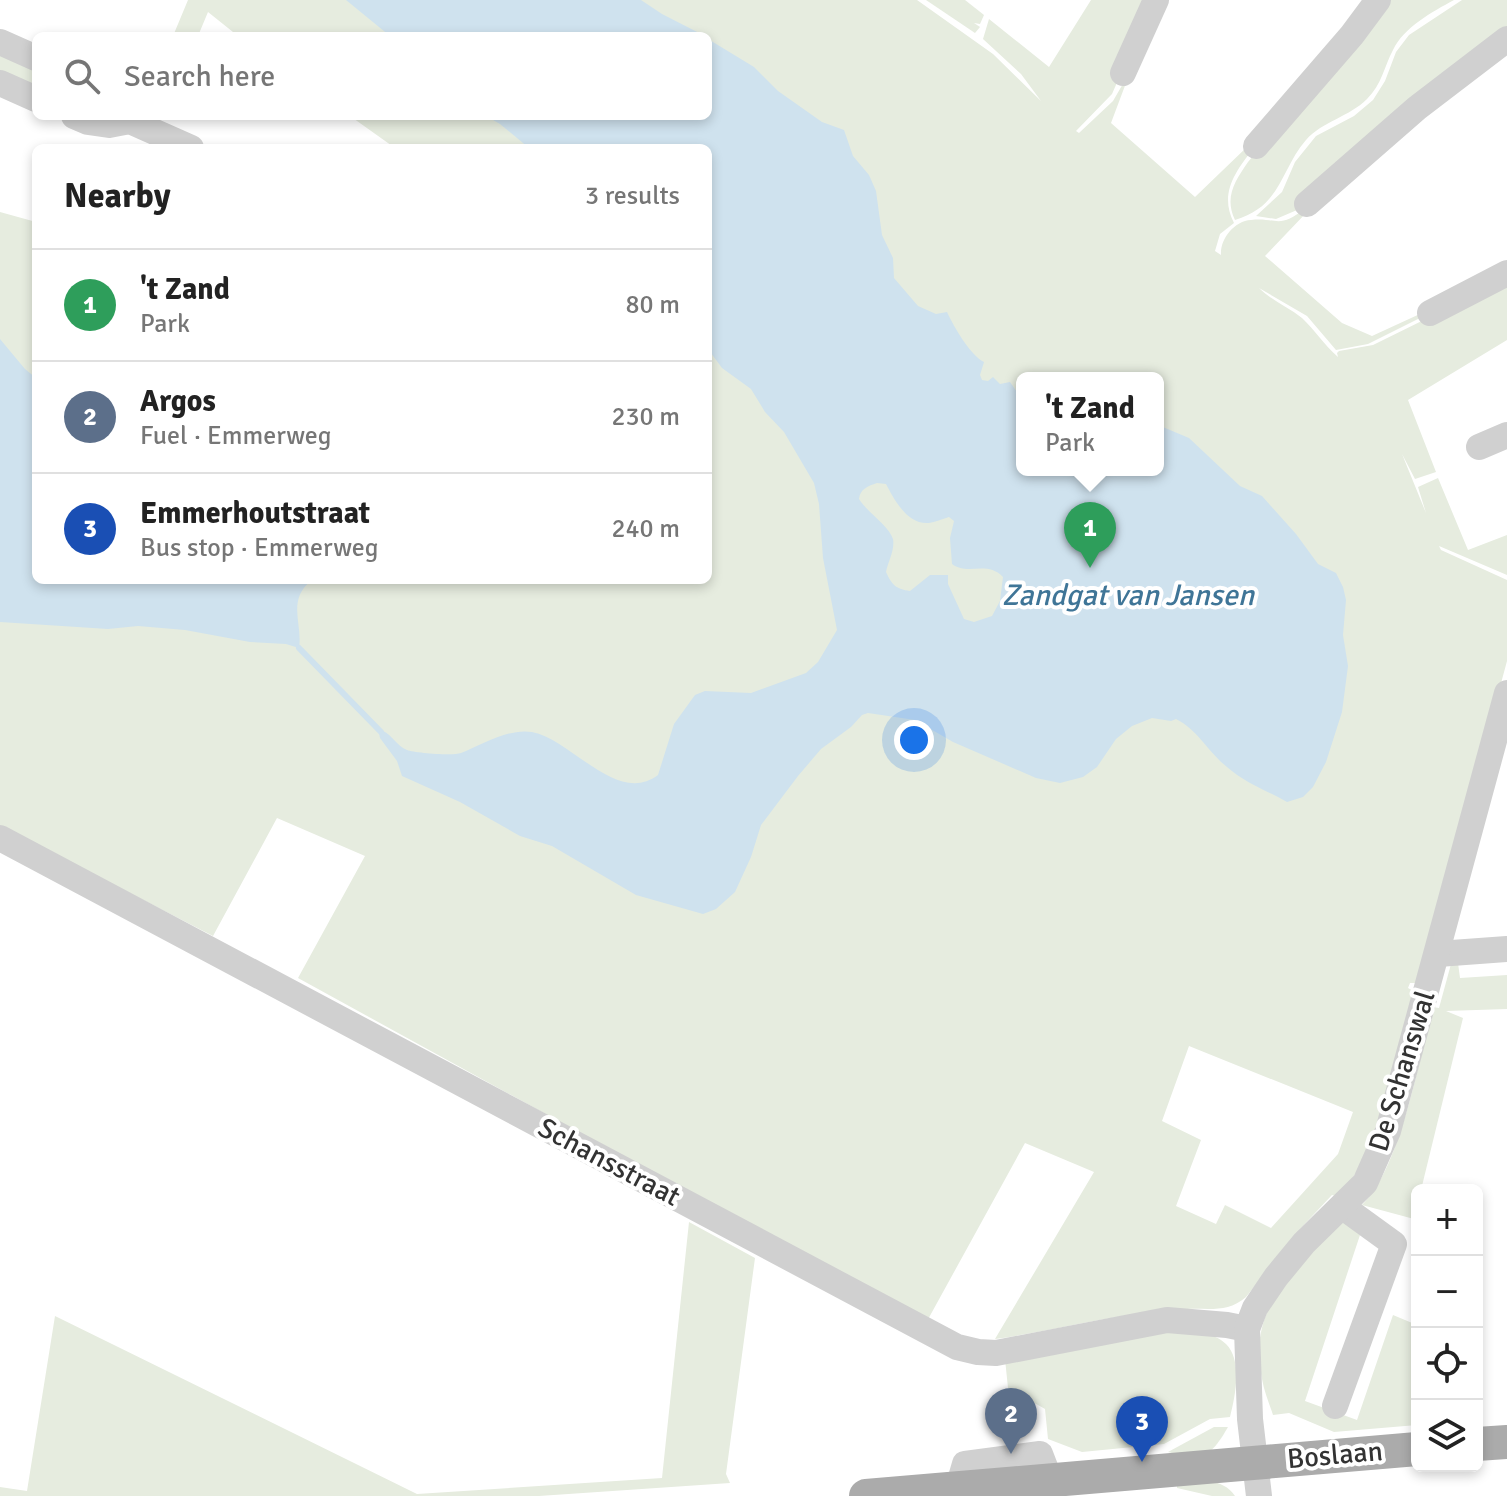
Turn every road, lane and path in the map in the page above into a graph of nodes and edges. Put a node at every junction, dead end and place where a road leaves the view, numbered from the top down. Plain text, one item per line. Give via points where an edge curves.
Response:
1 (1156, 0) edge
2 (1378, 0) edge
3 (1507, 39) edge
4 (0, 42) edge
5 (32, 56) edge
6 (1123, 73) dead end
7 (0, 83) edge
8 (32, 97) edge
9 (83, 120) edge
10 (123, 120) edge
11 (132, 120) edge
12 (183, 144) edge
13 (1256, 146) dead end
14 (1307, 204) dead end
15 (1507, 273) edge
16 (1430, 313) dead end
17 (1507, 435) edge
18 (1479, 447) dead end
19 (1507, 693) edge
20 (1498, 760) edge
21 (0, 838) edge
22 (1507, 949) edge
23 (1438, 954) junction
24 (1343, 1207) junction
25 (1247, 1329) junction
26 (1335, 1406) dead end
27 (1507, 1442) edge
28 (1483, 1444) edge
29 (1411, 1449) edge
30 (1253, 1462) junction
31 (1126, 1485) edge
32 (866, 1496) edge
33 (1259, 1496) edge

1 - 6 street
2 - 13 street
3 - 14 street via 1425,101
4 - 5 street
7 - 8 street
9 - 10 street via 109,125
11 - 12 street
15 - 16 street
17 - 18 street
19 - 20 street, De Schanswal
20 - 23 street, De Schanswal
21 - 25 street, Schansstraat via 957,1347 996,1353 1167,1320
22 - 23 street
23 - 24 street, De Schanswal via 1388,1131 1365,1183
24 - 25 street, De Schanswal via 1276,1277
24 - 26 street via 1394,1244
25 - 30 street, De Schanswal
27 - 28 main road
29 - 30 main road, Boslaan
30 - 31 main road, Boslaan
30 - 33 street, De Schanswal
31 - 32 main road, Boslaan via 1050,1480

